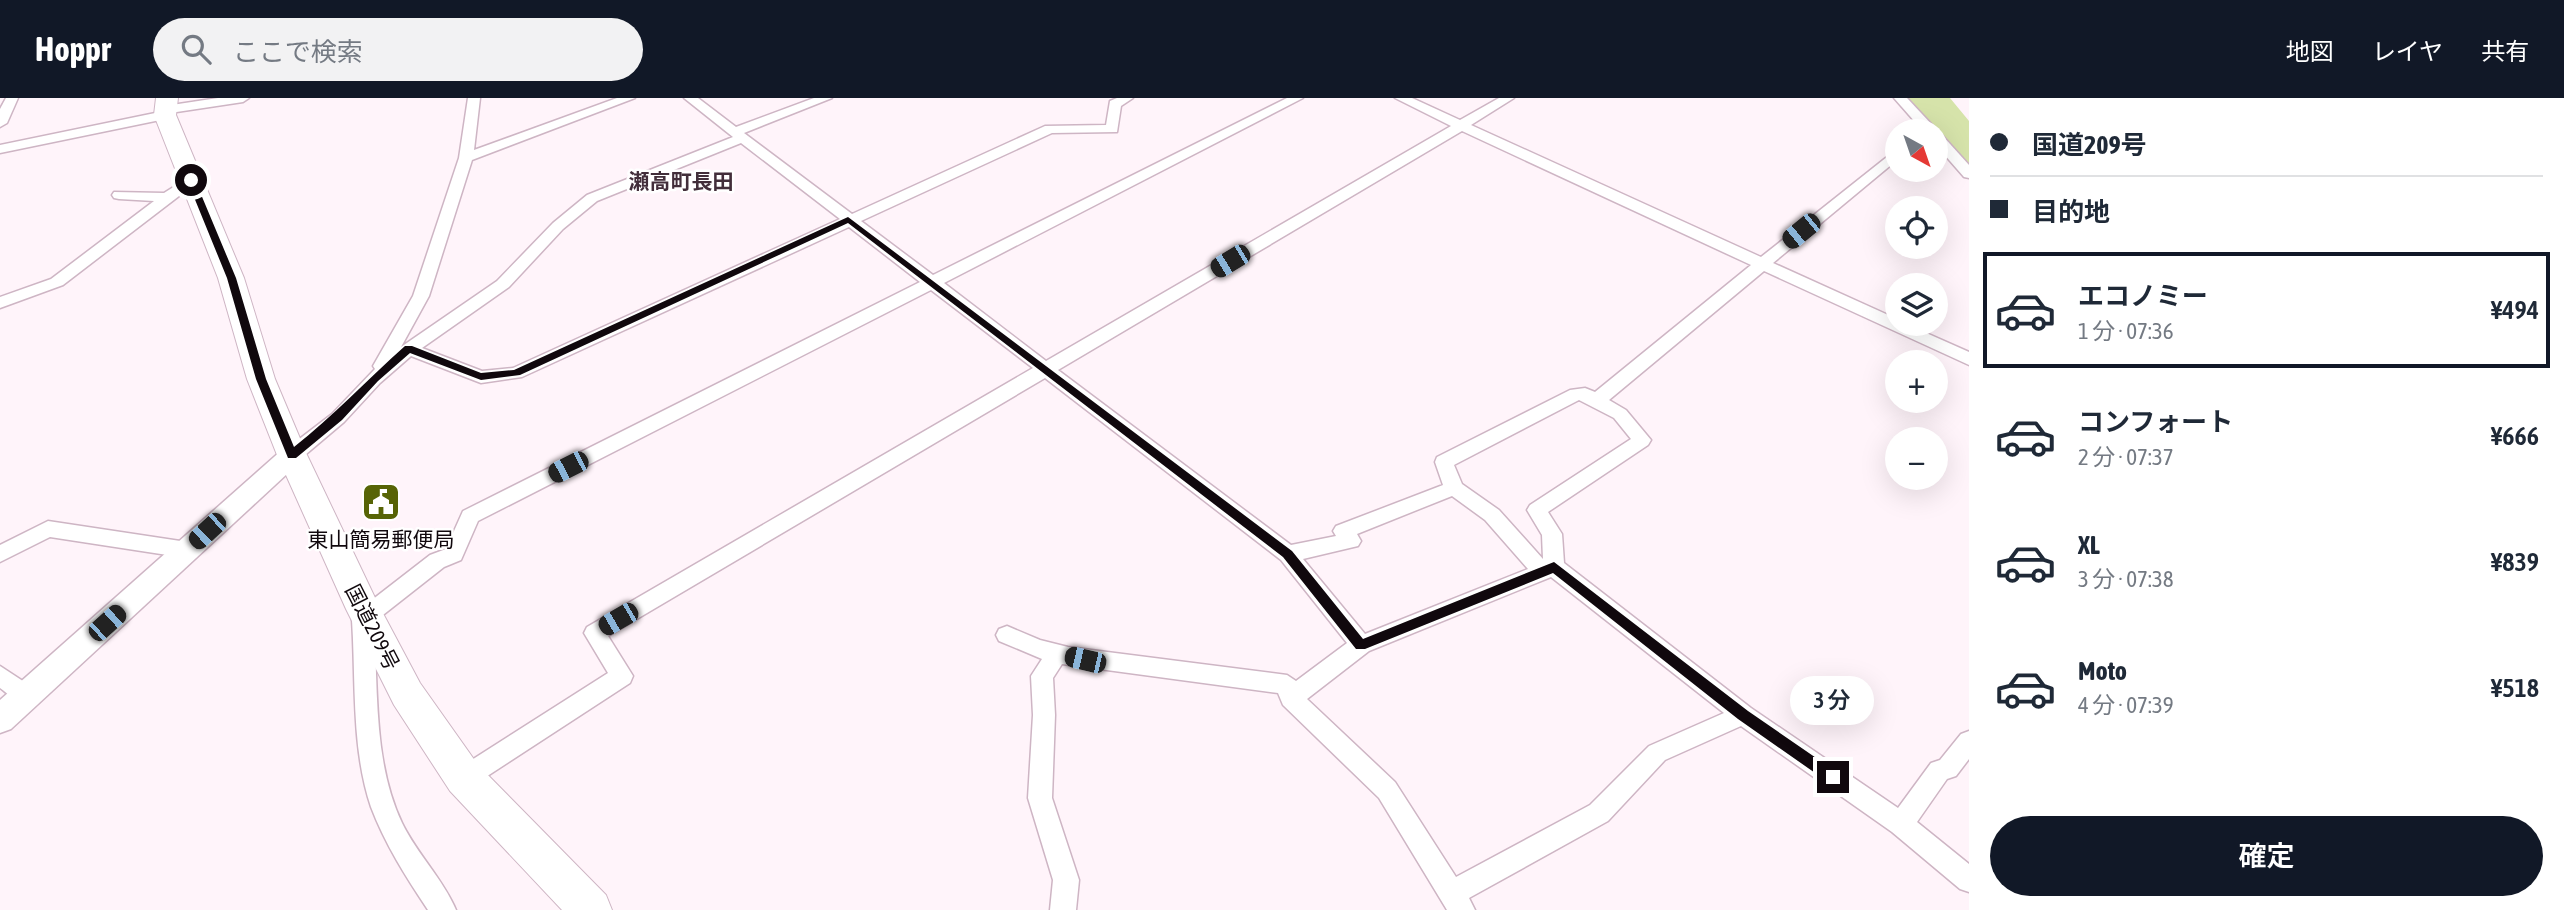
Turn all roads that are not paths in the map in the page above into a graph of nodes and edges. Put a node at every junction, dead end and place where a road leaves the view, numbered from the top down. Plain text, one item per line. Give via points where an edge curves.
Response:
1 (12, 98) edge
2 (243, 98) edge
3 (474, 98) edge
4 (629, 98) edge
5 (690, 98) edge
6 (826, 98) edge
7 (1127, 98) edge
8 (1297, 98) edge
9 (1401, 98) edge
10 (1508, 98) edge
11 (1900, 98) edge
12 (166, 108) edge
13 (1919, 119) edge
14 (0, 123) edge
15 (1461, 125) junction
16 (738, 135) junction
17 (0, 149) edge
18 (1948, 150) edge
19 (466, 158) junction
20 (1885, 163) edge
21 (1969, 174) edge
22 (179, 189) junction
23 (119, 195) dead end
24 (848, 219) junction
25 (1763, 262) junction
26 (932, 283) junction
27 (0, 303) edge
28 (408, 349) junction
29 (1969, 359) edge
30 (1045, 369) junction
31 (374, 379) junction
32 (1596, 401) junction
33 (292, 455) junction
34 (1454, 488) junction
35 (187, 550) junction
36 (0, 554) edge
37 (1288, 554) junction
38 (1548, 569) junction
39 (364, 612) junction
40 (1007, 635) dead end
41 (1361, 645) junction
42 (1057, 654) junction
43 (0, 676) edge
44 (27, 696) junction
45 (1291, 698) junction
46 (1743, 715) junction
47 (0, 719) edge
48 (1969, 741) edge
49 (464, 778) junction
50 (1901, 824) junction
51 (1969, 880) edge
52 (574, 905) edge
53 (1454, 905) edge
54 (443, 910) edge
55 (1063, 910) edge

1 - 14 street
2 - 12 street
3 - 19 street
4 - 19 street
5 - 16 street
6 - 16 street
7 - 24 street via 1115,104 1112,129 1050,129
8 - 26 street
9 - 15 street
10 - 15 street
11 - 13 street
12 - 17 street
12 - 22 highway, 国道209号
15 - 25 street
15 - 30 street
16 - 24 street
16 - 28 street via 592,198 503,284
18 - 21 street
19 - 31 street via 421,296
20 - 25 street
22 - 23 street
22 - 27 street via 57,282
22 - 33 highway, 国道209号 via 231,278 261,379
24 - 26 street
24 - 28 street via 516,373 481,377
25 - 29 street
25 - 32 street
26 - 30 street
26 - 39 street via 470,516 454,554
28 - 31 street
30 - 37 street
30 - 49 street via 595,633 622,676
31 - 33 street via 338,418
32 - 34 street via 1576,394 1444,462
32 - 38 street via 1620,414 1642,440 1537,510 1552,534
33 - 35 main road
33 - 39 highway, 国道209号
34 - 37 street via 1343,530 1351,541
34 - 38 street via 1492,515
35 - 36 street via 48,529
35 - 44 main road
37 - 41 street
38 - 41 street
38 - 46 street
39 - 49 highway, 国道209号 via 407,694
39 - 54 street via 373,763 382,803 392,828
40 - 42 street via 1030,648
41 - 45 street
42 - 45 street via 1287,685
42 - 55 street via 1042,676 1040,798 1066,880
43 - 44 street
44 - 47 main road
45 - 53 street via 1387,790
46 - 50 street
46 - 53 street via 1657,753 1599,813
48 - 50 street via 1948,768 1939,771
49 - 52 highway, 国道209号
50 - 51 street

